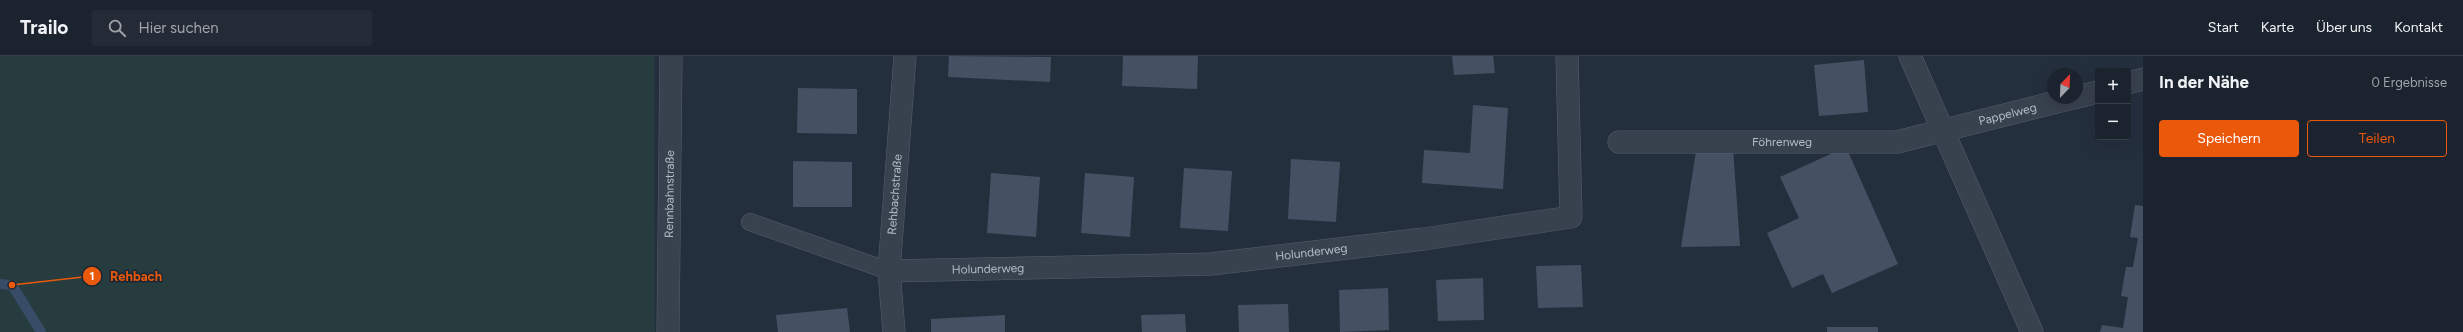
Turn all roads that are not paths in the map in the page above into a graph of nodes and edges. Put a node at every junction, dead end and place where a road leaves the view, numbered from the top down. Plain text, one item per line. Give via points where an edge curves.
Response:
1 (671, 56) edge
2 (905, 56) edge
3 (1567, 56) edge
4 (1910, 56) edge
5 (2143, 79) edge
6 (2131, 82) edge
7 (2095, 93) edge
8 (2083, 96) edge
9 (2047, 104) edge
10 (1942, 129) junction
11 (1619, 142) dead end
12 (750, 222) dead end
13 (889, 271) junction
14 (668, 332) edge
15 (894, 332) edge
16 (2032, 332) edge

1 - 14 street, Rennbahnstraße
2 - 13 street, Rehbachstraße
3 - 13 street, Holunderweg via 1571,217 1424,239 1211,264
4 - 10 street
5 - 6 street
7 - 8 street
9 - 10 street, Pappelweg
10 - 11 street, Föhrenweg via 1898,142
10 - 16 street
12 - 13 lane
13 - 15 street, Rehbachstraße

